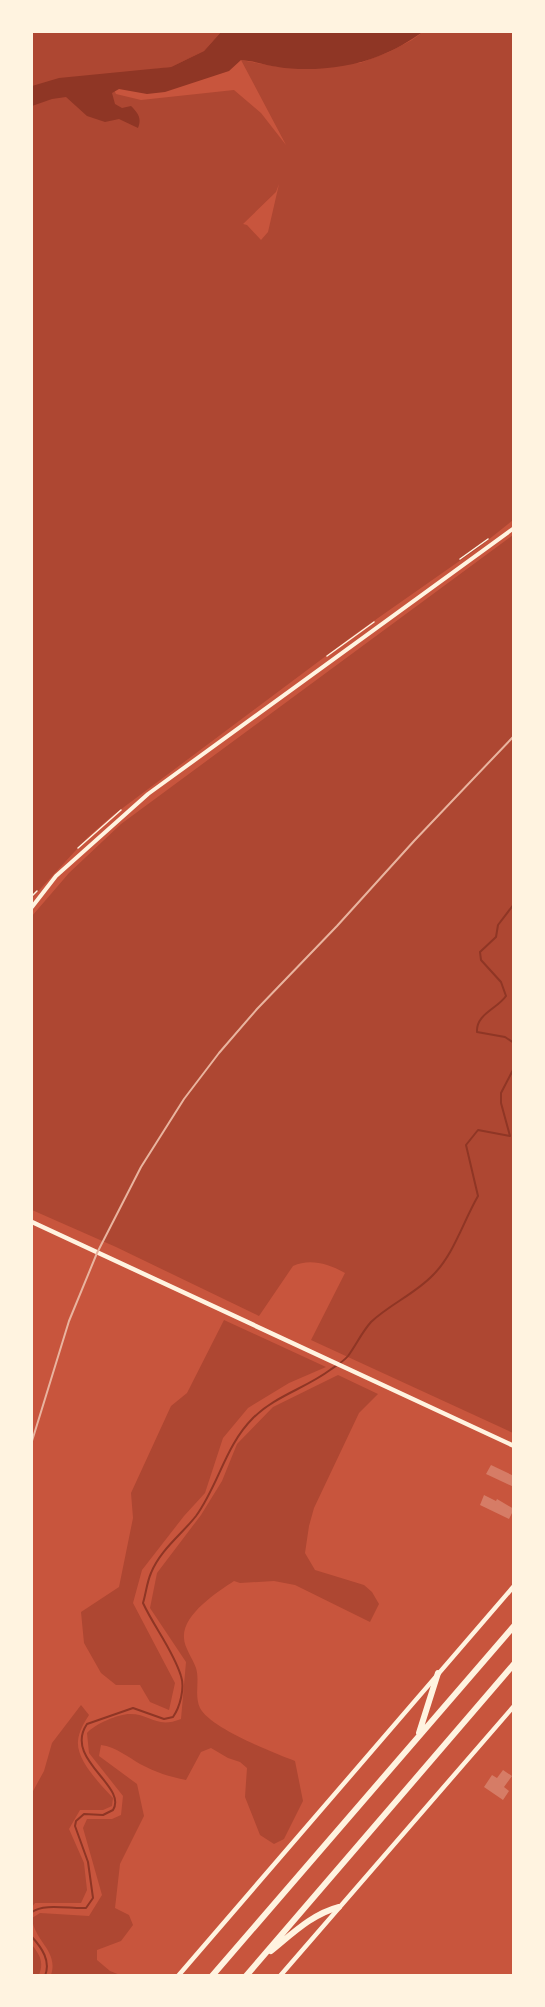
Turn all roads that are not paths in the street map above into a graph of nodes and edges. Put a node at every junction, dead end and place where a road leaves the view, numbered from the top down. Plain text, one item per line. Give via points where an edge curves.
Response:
1 (513, 528) edge
2 (32, 907) edge
3 (32, 1222) edge
4 (513, 1446) edge
5 (513, 1586) edge
6 (513, 1626) edge
7 (513, 1664) edge
8 (438, 1673) junction
9 (513, 1706) edge
10 (418, 1737) junction
11 (339, 1907) junction
12 (259, 1961) junction
13 (178, 1976) edge
14 (212, 1976) edge
15 (246, 1976) edge
16 (280, 1976) edge

1 - 2 street via 148,794 56,876
3 - 4 main road
5 - 8 main road
6 - 10 highway
7 - 12 highway
8 - 10 highway
8 - 13 main road
9 - 11 main road
10 - 14 highway
11 - 12 highway via 312,1918
11 - 16 main road
12 - 15 highway

